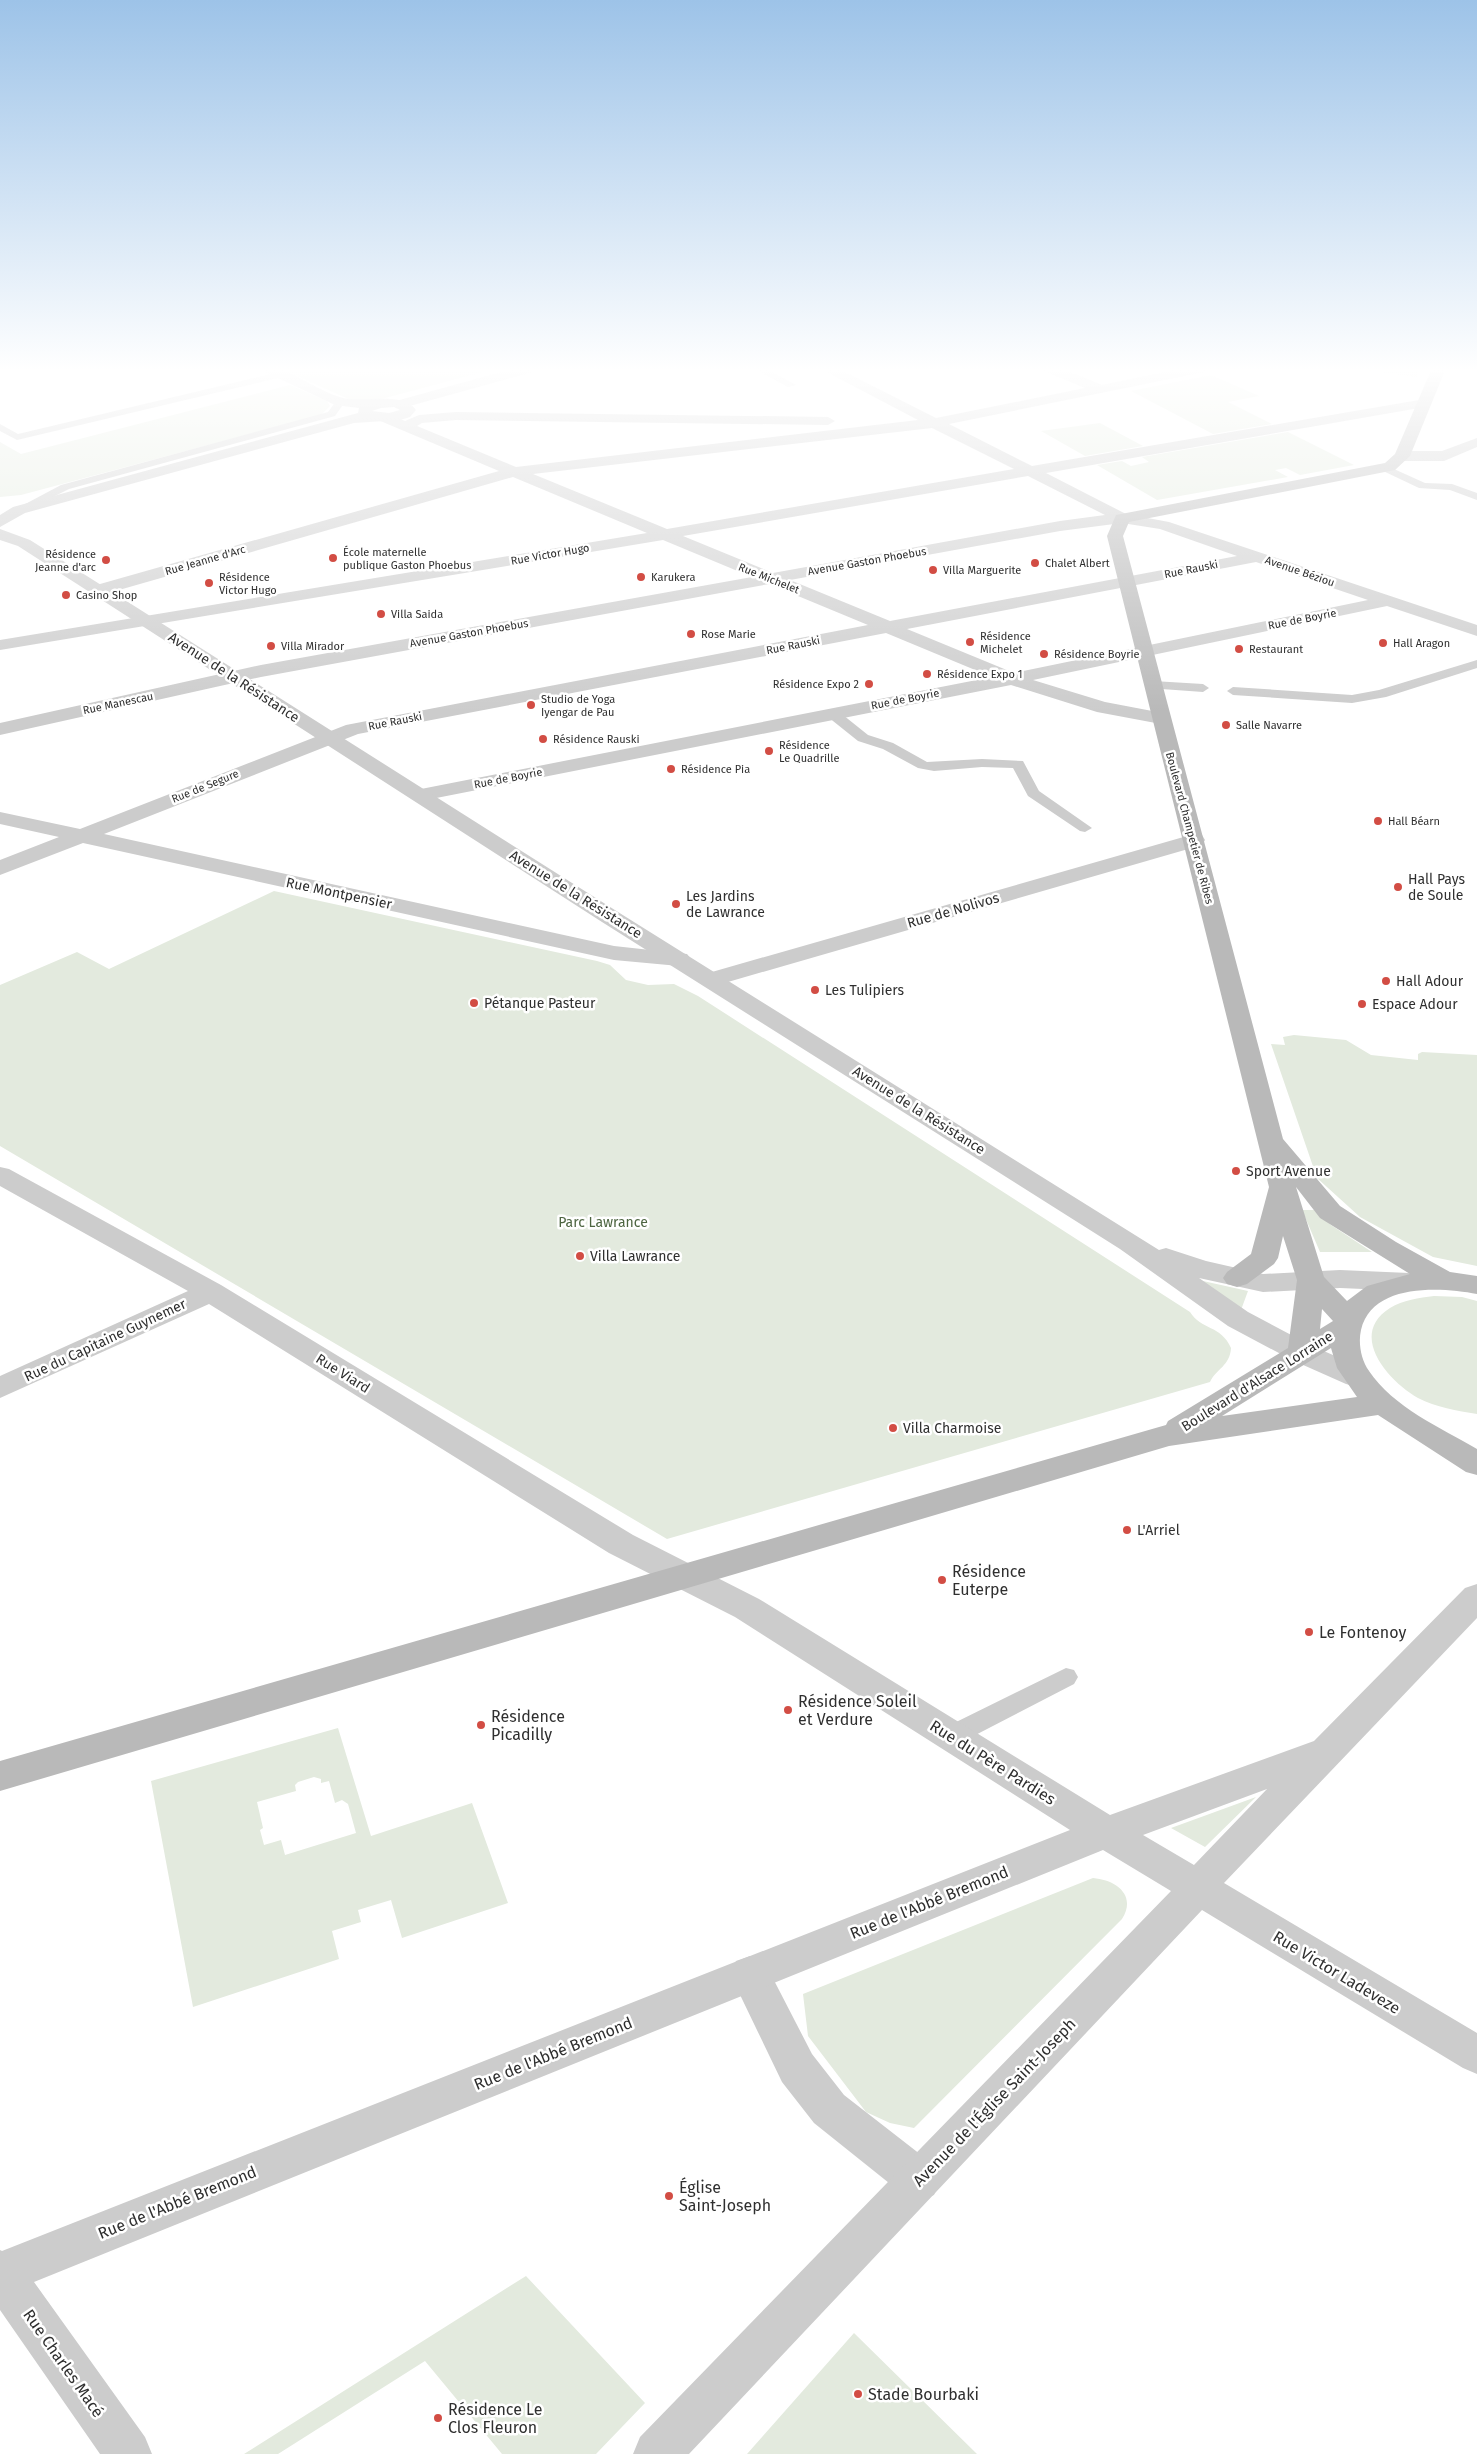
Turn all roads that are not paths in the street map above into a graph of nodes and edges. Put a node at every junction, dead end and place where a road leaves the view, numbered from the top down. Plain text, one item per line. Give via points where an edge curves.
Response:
1 (82, 483) edge
2 (113, 483) edge
3 (475, 483) edge
4 (537, 483) edge
5 (967, 483) edge
6 (1049, 483) edge
7 (1309, 483) edge
8 (1416, 483) edge
9 (77, 494) junction
10 (46, 496) junction
11 (1477, 496) edge
12 (12, 505) junction
13 (1122, 518) junction
14 (0, 522) edge
15 (0, 534) edge
16 (662, 535) junction
17 (24, 543) junction
18 (1258, 556) junction
19 (770, 579) junction
20 (1126, 581) junction
21 (99, 590) junction
22 (1388, 601) junction
23 (148, 622) junction
24 (887, 627) junction
25 (1477, 631) edge
26 (0, 645) edge
27 (1145, 651) junction
28 (1477, 664) edge
29 (235, 677) junction
30 (1010, 678) junction
31 (1153, 684) junction
32 (1203, 688) dead end
33 (1233, 691) dead end
34 (832, 714) junction
35 (1162, 718) junction
36 (0, 729) edge
37 (329, 737) junction
38 (421, 795) junction
39 (0, 818) edge
40 (1085, 828) dead end
41 (82, 835) junction
42 (1194, 840) junction
43 (0, 868) edge
44 (679, 959) junction
45 (712, 979) junction
46 (1271, 1139) junction
47 (0, 1175) edge
48 (1282, 1186) junction
49 (1130, 1243) junction
50 (1237, 1278) junction
51 (1311, 1280) junction
52 (1443, 1280) junction
53 (1409, 1282) junction
54 (1477, 1285) edge
55 (211, 1292) junction
56 (1347, 1323) junction
57 (1302, 1353) junction
58 (1357, 1378) junction
59 (0, 1388) edge
60 (1394, 1411) junction
61 (1169, 1435) junction
62 (1477, 1440) edge
63 (1477, 1464) edge
64 (685, 1574) junction
65 (1477, 1597) edge
66 (1066, 1677) dead end
67 (951, 1736) junction
68 (1330, 1750) junction
69 (0, 1776) edge
70 (1107, 1832) junction
71 (1198, 1889) junction
72 (750, 1974) junction
73 (1477, 2055) edge
74 (919, 2180) junction
75 (0, 2273) edge
76 (128, 2454) edge
77 (657, 2454) edge

1 - 10 lane
2 - 9 street
3 - 21 street, Rue Jeanne d'Arc
4 - 16 street, Rue Michelet
5 - 16 street, Rue Victor Hugo
6 - 13 street
7 - 13 main road, Avenue Gaston Phoebus
8 - 11 lane
9 - 10 street
9 - 12 street
10 - 12 street
12 - 14 street
13 - 18 street, Avenue Béziou via 1163,524
13 - 19 street, Avenue Gaston Phoebus via 1060,526
13 - 20 main road, Boulevard Champetier de Ribes via 1115,536
14 - 17 street, Avenue de la Résistance via 17,533
15 - 17 street, Avenue de la Résistance
16 - 19 street, Rue Michelet
16 - 23 street, Rue Victor Hugo
17 - 21 street, Avenue de la Résistance
18 - 20 street, Rue Rauski
18 - 22 street, Avenue Béziou
19 - 24 street, Rue Michelet
19 - 29 street, Avenue Gaston Phoebus
20 - 24 street, Rue Rauski
20 - 27 main road, Boulevard Champetier de Ribes
21 - 23 street, Avenue de la Résistance
22 - 25 street, Avenue Béziou
22 - 27 street, Rue de Boyrie
23 - 26 street, Rue Victor Hugo
23 - 29 street, Avenue de la Résistance
24 - 30 street, Rue Michelet
24 - 37 street, Rue Rauski via 353,729
27 - 30 street, Rue de Boyrie
27 - 31 main road, Boulevard Champetier de Ribes
28 - 33 lane via 1381,694 1352,699
29 - 36 street, Rue Manescau
29 - 37 street, Avenue de la Résistance
30 - 34 street, Rue de Boyrie
30 - 35 street, Rue Michelet via 1127,713
31 - 32 lane
31 - 35 main road, Boulevard Champetier de Ribes
34 - 38 street, Rue de Boyrie
34 - 40 lane via 863,738 888,746 923,765 1018,764 1033,793
35 - 42 main road, Boulevard Champetier de Ribes
37 - 38 street, Avenue de la Résistance
37 - 41 street, Rue de Segure
38 - 44 street, Avenue de la Résistance
39 - 41 street, Rue Montpensier
41 - 43 street, Rue de Segure
41 - 44 street, Rue Montpensier via 614,953
42 - 45 street, Rue de Nolivos
42 - 46 main road, Boulevard Champetier de Ribes
44 - 45 street, Avenue de la Résistance
45 - 49 street, Avenue de la Résistance
46 - 48 main road, Boulevard Champetier de Ribes
46 - 52 main road, Boulevard Champetier de Ribes via 1330,1212
47 - 55 street, Rue Viard
48 - 50 main road via 1264,1258
48 - 51 main road, Boulevard Champetier de Ribes
49 - 50 street, Avenue de la Résistance via 1200,1269
49 - 57 street, Avenue de la Résistance via 1238,1319
50 - 51 street, Avenue de la Résistance via 1263,1283
51 - 53 street, Avenue de la Résistance
51 - 56 main road, Boulevard Champetier de Ribes
51 - 57 main road
52 - 53 main road, Boulevard d'Alsace Lorraine
52 - 54 main road
53 - 56 main road, Boulevard d'Alsace Lorraine via 1383,1290 1362,1302
55 - 59 street, Rue du Capitaine Guynemer
55 - 64 street, Rue Viard via 621,1544
56 - 57 main road, Boulevard d'Alsace Lorraine
56 - 58 main road via 1345,1351
57 - 58 street, Avenue de la Résistance
57 - 61 main road, Boulevard d'Alsace Lorraine
58 - 60 main road
60 - 61 main road
60 - 62 main road via 1442,1433
60 - 63 main road
61 - 64 main road
64 - 67 street, Rue du Père Pardies via 747,1608
64 - 69 main road
65 - 68 street, Avenue de l'Église Saint-Joseph
66 - 67 lane
67 - 70 street, Rue du Père Pardies
68 - 70 street, Avenue de l'Église Saint-Joseph
68 - 71 street, Avenue de l'Église Saint-Joseph via 1218,1863
70 - 71 street, Rue du Père Pardies
70 - 72 street, Rue de l'Abbé Bremond
71 - 73 street, Rue Victor Ladeveze
71 - 74 street, Avenue de l'Église Saint-Joseph
72 - 74 street via 797,2068 829,2109
72 - 75 street, Rue de l'Abbé Bremond
74 - 77 street, Avenue de l'Église Saint-Joseph
75 - 76 street, Rue Charles Macé

